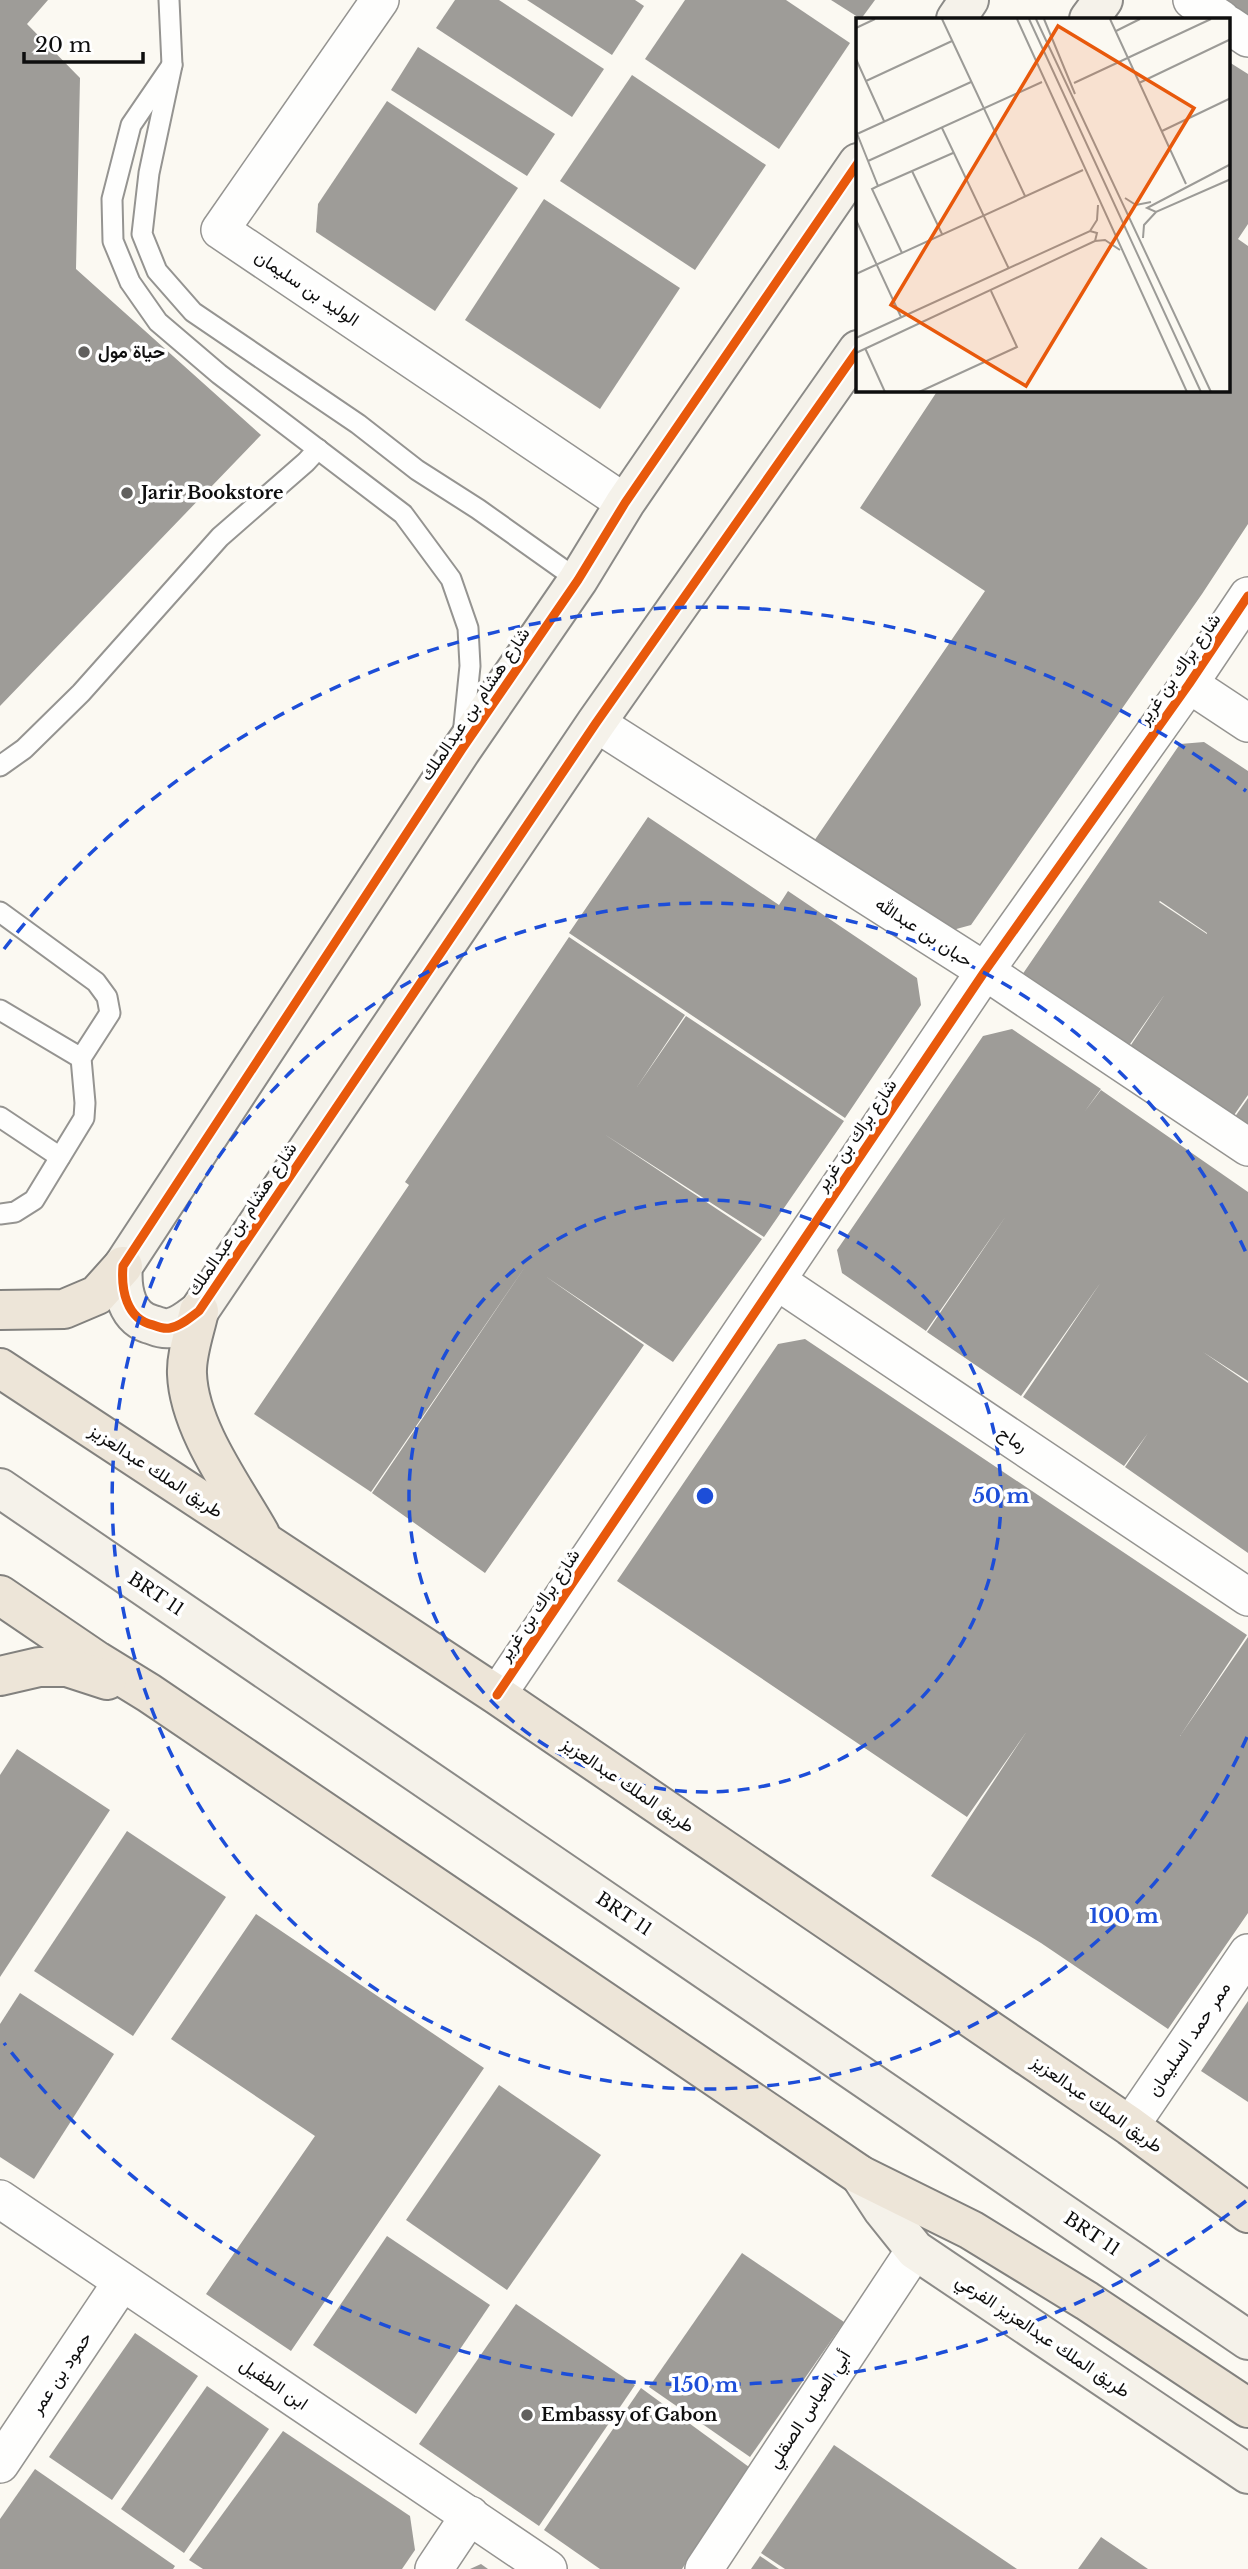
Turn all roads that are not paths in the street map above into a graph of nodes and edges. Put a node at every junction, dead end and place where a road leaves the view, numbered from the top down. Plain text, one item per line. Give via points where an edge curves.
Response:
1 (169, 0) edge
2 (380, 0) edge
3 (969, 0) edge
4 (1103, 0) edge
5 (1192, 0) edge
6 (957, 18) edge
7 (1090, 18) edge
8 (1219, 18) edge
9 (1230, 26) edge
10 (1248, 38) edge
11 (172, 65) junction
12 (856, 166) edge
13 (856, 353) edge
14 (318, 449) junction
15 (625, 503) junction
16 (578, 580) junction
17 (1248, 596) edge
18 (1189, 684) junction
19 (597, 723) junction
20 (1248, 723) edge
21 (461, 749) junction
22 (0, 766) edge
23 (0, 912) edge
24 (985, 971) junction
25 (0, 1010) edge
26 (81, 1058) junction
27 (0, 1117) edge
28 (1248, 1147) edge
29 (60, 1157) junction
30 (0, 1214) edge
31 (123, 1266) junction
32 (777, 1281) junction
33 (0, 1310) edge
34 (199, 1311) junction
35 (0, 1368) edge
36 (0, 1488) edge
37 (265, 1541) junction
38 (0, 1595) edge
39 (1248, 1597) edge
40 (0, 1676) edge
41 (149, 1693) junction
42 (497, 1695) junction
43 (1248, 1953) edge
44 (1130, 2126) junction
45 (860, 2175) junction
46 (0, 2199) edge
47 (1248, 2213) edge
48 (915, 2250) junction
49 (122, 2282) junction
50 (1248, 2340) edge
51 (1248, 2408) edge
52 (0, 2464) edge
53 (1248, 2474) edge
54 (470, 2515) junction
55 (434, 2569) edge
56 (548, 2569) edge
57 (704, 2569) edge

1 - 11 lane
2 - 15 street, الوليد بن سليمان via 220,230
3 - 6 street
4 - 7 street
5 - 8 street
9 - 10 street
11 - 14 lane via 131,125 112,199 113,241 130,282 158,322
11 - 16 lane via 149,173 142,234 157,271 193,312
12 - 15 street, شارع هشام بن عبدالملك
13 - 19 street, شارع هشام بن عبدالملك
14 - 21 lane via 403,514 451,579 468,628 470,666
14 - 22 lane via 220,537 81,693
15 - 16 street, شارع هشام بن عبدالملك
16 - 21 street, شارع هشام بن عبدالملك
17 - 18 street, شارع براك بن غرير
18 - 20 street
18 - 24 street, شارع براك بن غرير
19 - 24 street, حبان بن عبدالله
19 - 34 street, شارع هشام بن عبدالملك
21 - 31 street, شارع هشام بن عبدالملك
23 - 26 lane via 96,982 107,998 110,1013
24 - 28 street, حبان بن عبدالله
24 - 32 street, شارع براك بن غرير
25 - 26 lane
26 - 29 lane via 84,1118
27 - 29 lane
29 - 30 lane via 34,1200 15,1212
31 - 33 main road via 97,1296 64,1309
31 - 34 street via 122,1286 129,1307 146,1324 169,1329
32 - 39 street, رماح
32 - 42 street, شارع براك بن غرير
34 - 37 main road via 187,1373 195,1413
35 - 37 main road, طريق الملك عبدالعزيز
36 - 50 street, BRT 11
37 - 42 main road, طريق الملك عبدالعزيز
38 - 41 main road
40 - 41 main road via 39,1667 67,1667
41 - 45 main road
42 - 44 main road, طريق الملك عبدالعزيز
43 - 44 street, ممر حمد السليمان
44 - 47 main road, طريق الملك عبدالعزيز
45 - 48 street, طريق الملك عبدالعزيز الفرعي
45 - 51 main road via 971,2230
46 - 49 street, ابن الطفيل
48 - 53 street, طريق الملك عبدالعزيز الفرعي
48 - 57 street, أبي العباس الصقلي
49 - 52 street, حمود بن عمر
49 - 54 street, ابن الطفيل
54 - 55 street
54 - 56 street, ابن الطفيل

